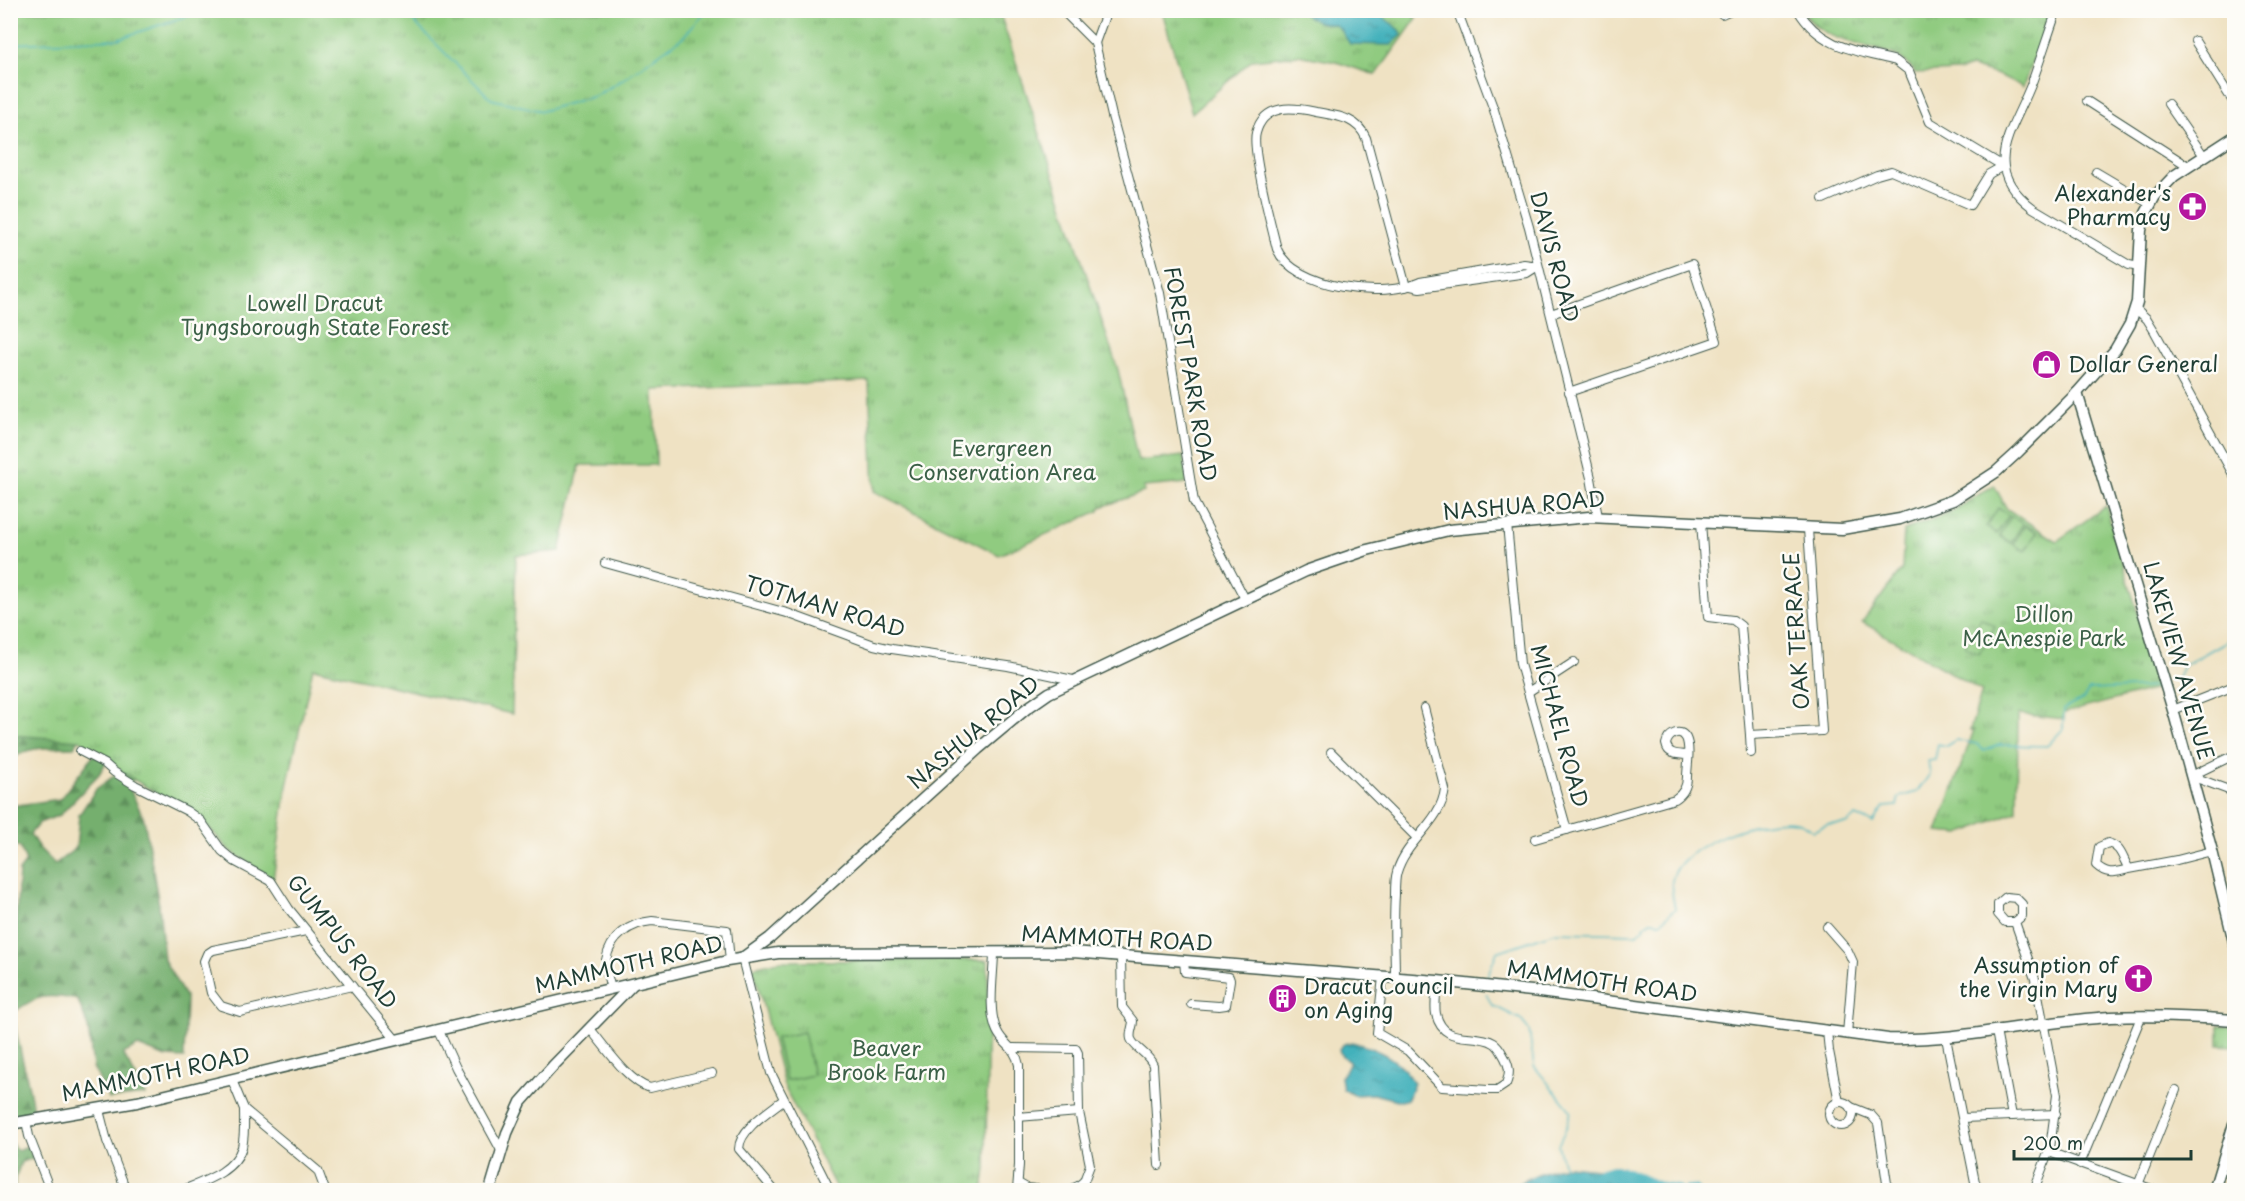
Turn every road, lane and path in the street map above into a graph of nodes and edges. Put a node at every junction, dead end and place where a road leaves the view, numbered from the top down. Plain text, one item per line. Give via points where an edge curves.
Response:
1 (1062, 10) edge
2 (1107, 10) edge
3 (1457, 10) edge
4 (1731, 10) edge
5 (1798, 10) edge
6 (2057, 10) edge
7 (1722, 14) dead end
8 (2195, 41) dead end
9 (1095, 43) junction
10 (2087, 100) dead end
11 (2235, 103) edge
12 (2168, 104) dead end
13 (2235, 137) edge
14 (2204, 156) junction
15 (2002, 166) junction
16 (2188, 166) junction
17 (2096, 172) dead end
18 (1823, 199) dead end
19 (2150, 204) junction
20 (1538, 266) junction
21 (2139, 267) junction
22 (1408, 287) junction
23 (2135, 308) junction
24 (1551, 314) junction
25 (1569, 392) junction
26 (2077, 393) junction
27 (2235, 476) edge
28 (1598, 517) junction
29 (1701, 522) junction
30 (1507, 524) junction
31 (1808, 529) junction
32 (605, 563) dead end
33 (1245, 599) junction
34 (1574, 662) dead end
35 (1073, 680) junction
36 (2235, 686) edge
37 (1528, 692) junction
38 (1424, 708) dead end
39 (2173, 710) junction
40 (1750, 735) junction
41 (80, 752) dead end
42 (1331, 752) dead end
43 (1751, 753) dead end
44 (1687, 754) dead end
45 (2235, 755) edge
46 (2191, 776) junction
47 (2235, 792) edge
48 (1567, 830) junction
49 (1417, 838) junction
50 (1535, 839) dead end
51 (2212, 851) junction
52 (2129, 868) junction
53 (2015, 922) dead end
54 (1827, 927) dead end
55 (306, 931) junction
56 (2235, 942) edge
57 (994, 952) junction
58 (1122, 956) junction
59 (742, 958) junction
60 (730, 961) junction
61 (1184, 961) junction
62 (1383, 977) junction
63 (1395, 978) junction
64 (1437, 981) junction
65 (633, 984) junction
66 (352, 986) junction
67 (611, 989) junction
68 (595, 993) junction
69 (1191, 1004) dead end
70 (611, 1006) junction
71 (2141, 1017) junction
72 (2235, 1020) edge
73 (2043, 1025) junction
74 (590, 1029) junction
75 (439, 1031) junction
76 (1827, 1031) junction
77 (1996, 1031) junction
78 (1846, 1034) junction
79 (1946, 1038) junction
80 (396, 1040) junction
81 (1013, 1048) junction
82 (712, 1073) dead end
83 (232, 1080) junction
84 (2176, 1089) dead end
85 (783, 1100) junction
86 (1839, 1102) junction
87 (1851, 1107) junction
88 (244, 1109) junction
89 (99, 1110) junction
90 (1079, 1112) junction
91 (2056, 1114) junction
92 (2012, 1116) junction
93 (1018, 1117) junction
94 (1963, 1118) junction
95 (26, 1121) junction
96 (10, 1124) edge
97 (2235, 1124) edge
98 (502, 1152) junction
99 (2049, 1152) junction
100 (2229, 1160) edge
101 (2079, 1164) junction
102 (1159, 1165) dead end
103 (2138, 1185) junction
104 (1018, 1187) edge
105 (50, 1191) edge
106 (126, 1191) edge
107 (183, 1191) edge
108 (325, 1191) edge
109 (489, 1191) edge
110 (774, 1191) edge
111 (830, 1191) edge
112 (1888, 1191) edge
113 (1980, 1191) edge
114 (2034, 1191) edge
115 (2154, 1191) edge
116 (2214, 1191) edge

1 - 9 street
2 - 9 street
3 - 20 street, DAVIS ROAD via 1494,110
4 - 7 street
5 - 15 street via 1814,32 1832,42 1905,67 1930,123
6 - 15 street via 2030,87 2007,136
8 - 11 street
9 - 33 street, FOREST PARK ROAD via 1160,293 1194,502
10 - 16 street
12 - 14 street
13 - 14 main road, NASHUA ROAD
14 - 16 main road, NASHUA ROAD
15 - 18 street via 1989,174 1970,205 1892,171
15 - 21 street via 2012,189 2033,208 2129,265
16 - 19 main road, NASHUA ROAD via 2166,183
17 - 19 street
19 - 21 main road, NASHUA ROAD via 2141,230
20 - 22 street via 1527,273
20 - 24 street, DAVIS ROAD
21 - 23 main road, NASHUA ROAD
22 - 22 street via 1345,288 1298,272 1283,261 1276,246 1254,143 1257,129 1268,114 1296,108 1342,117 1360,129
23 - 26 main road, NASHUA ROAD via 2115,350
23 - 27 street via 2147,319
24 - 25 street, DAVIS ROAD
24 - 25 street via 1692,264 1717,341
25 - 28 street, DAVIS ROAD
26 - 31 main road, NASHUA ROAD via 1996,472 1953,500 1872,525
26 - 39 main road, LAKEVIEW AVENUE
28 - 29 main road, NASHUA ROAD
28 - 30 main road, NASHUA ROAD
29 - 31 main road, NASHUA ROAD
29 - 40 street via 1708,617 1731,619 1741,626
30 - 33 main road, NASHUA ROAD via 1449,530 1367,550 1306,570
30 - 37 street, MICHAEL ROAD via 1519,658
31 - 40 street, OAK TERRACE via 1822,731
32 - 35 street, TOTMAN ROAD via 787,613 874,645
33 - 35 main road, NASHUA ROAD
34 - 37 street
35 - 59 main road, NASHUA ROAD via 1000,730 770,938
36 - 39 street
37 - 48 street, MICHAEL ROAD
38 - 49 street via 1445,789 1433,819
39 - 46 main road, LAKEVIEW AVENUE
40 - 43 street
41 - 55 street, GUMPUS ROAD via 201,821 222,851 271,881
42 - 49 street
44 - 48 street via 1687,784 1677,798
45 - 46 street
46 - 47 street
46 - 51 main road, LAKEVIEW AVENUE
48 - 50 street
49 - 63 street via 1397,872
51 - 52 street
51 - 56 main road, LAKEVIEW AVENUE
52 - 52 street via 2110,874 2103,872 2096,865 2099,848 2108,843 2115,845
53 - 73 street via 2035,979
54 - 78 street via 1853,962
55 - 66 street, GUMPUS ROAD
55 - 66 street via 213,950 204,961 211,993 221,1006 240,1012
57 - 58 main road, MAMMOTH ROAD
57 - 59 main road, MAMMOTH ROAD via 778,953
57 - 81 street via 994,1024 998,1034
58 - 61 main road, MAMMOTH ROAD
58 - 102 street via 1122,1007 1133,1021 1130,1038 1147,1053 1153,1065
59 - 60 main road, MAMMOTH ROAD
59 - 85 street via 771,1073
60 - 65 main road, MAMMOTH ROAD
60 - 67 street via 727,930 640,922 619,934 611,947 606,961
61 - 62 main road, MAMMOTH ROAD
61 - 69 street via 1185,972 1230,980 1226,1005
62 - 63 main road, MAMMOTH ROAD
62 - 64 street via 1377,1033 1408,1051 1442,1087 1497,1090 1509,1077 1505,1058 1492,1042 1456,1037 1445,1029 1436,1014
63 - 64 main road, MAMMOTH ROAD
64 - 76 main road, MAMMOTH ROAD
65 - 67 main road, MAMMOTH ROAD
65 - 70 main road
66 - 80 street, GUMPUS ROAD
67 - 68 main road, MAMMOTH ROAD
68 - 70 main road via 608,999
68 - 75 main road, MAMMOTH ROAD
70 - 74 main road
71 - 72 main road, MAMMOTH ROAD
71 - 73 main road, MAMMOTH ROAD
71 - 101 street
73 - 77 main road, MAMMOTH ROAD
73 - 91 street via 2057,1095
74 - 82 street via 641,1086 650,1088
74 - 98 main road via 521,1102
75 - 80 main road, MAMMOTH ROAD
75 - 98 street
76 - 78 main road, MAMMOTH ROAD
76 - 86 street
77 - 79 main road, MAMMOTH ROAD
77 - 92 street
78 - 79 main road, MAMMOTH ROAD via 1888,1039
79 - 94 street
80 - 83 main road, MAMMOTH ROAD
81 - 90 street via 1076,1049
81 - 93 street via 1019,1065
83 - 88 street
83 - 89 main road, MAMMOTH ROAD
84 - 103 street
85 - 110 street via 742,1134 739,1143 739,1149
85 - 111 street
86 - 87 street
86 - 87 street via 1829,1112 1835,1125 1844,1126 1851,1121
87 - 112 street via 1878,1123
88 - 107 street via 244,1138 234,1161 223,1172
88 - 108 street via 318,1171
89 - 95 main road, MAMMOTH ROAD
89 - 106 street
90 - 93 street
90 - 104 street via 1090,1165 1084,1181 1071,1189
91 - 92 street
91 - 99 street
92 - 94 street
93 - 104 street
94 - 113 street
95 - 96 main road, MAMMOTH ROAD
95 - 105 street
97 - 100 main road
98 - 109 main road
99 - 101 street
99 - 114 street
100 - 116 main road
101 - 103 street
103 - 115 street

